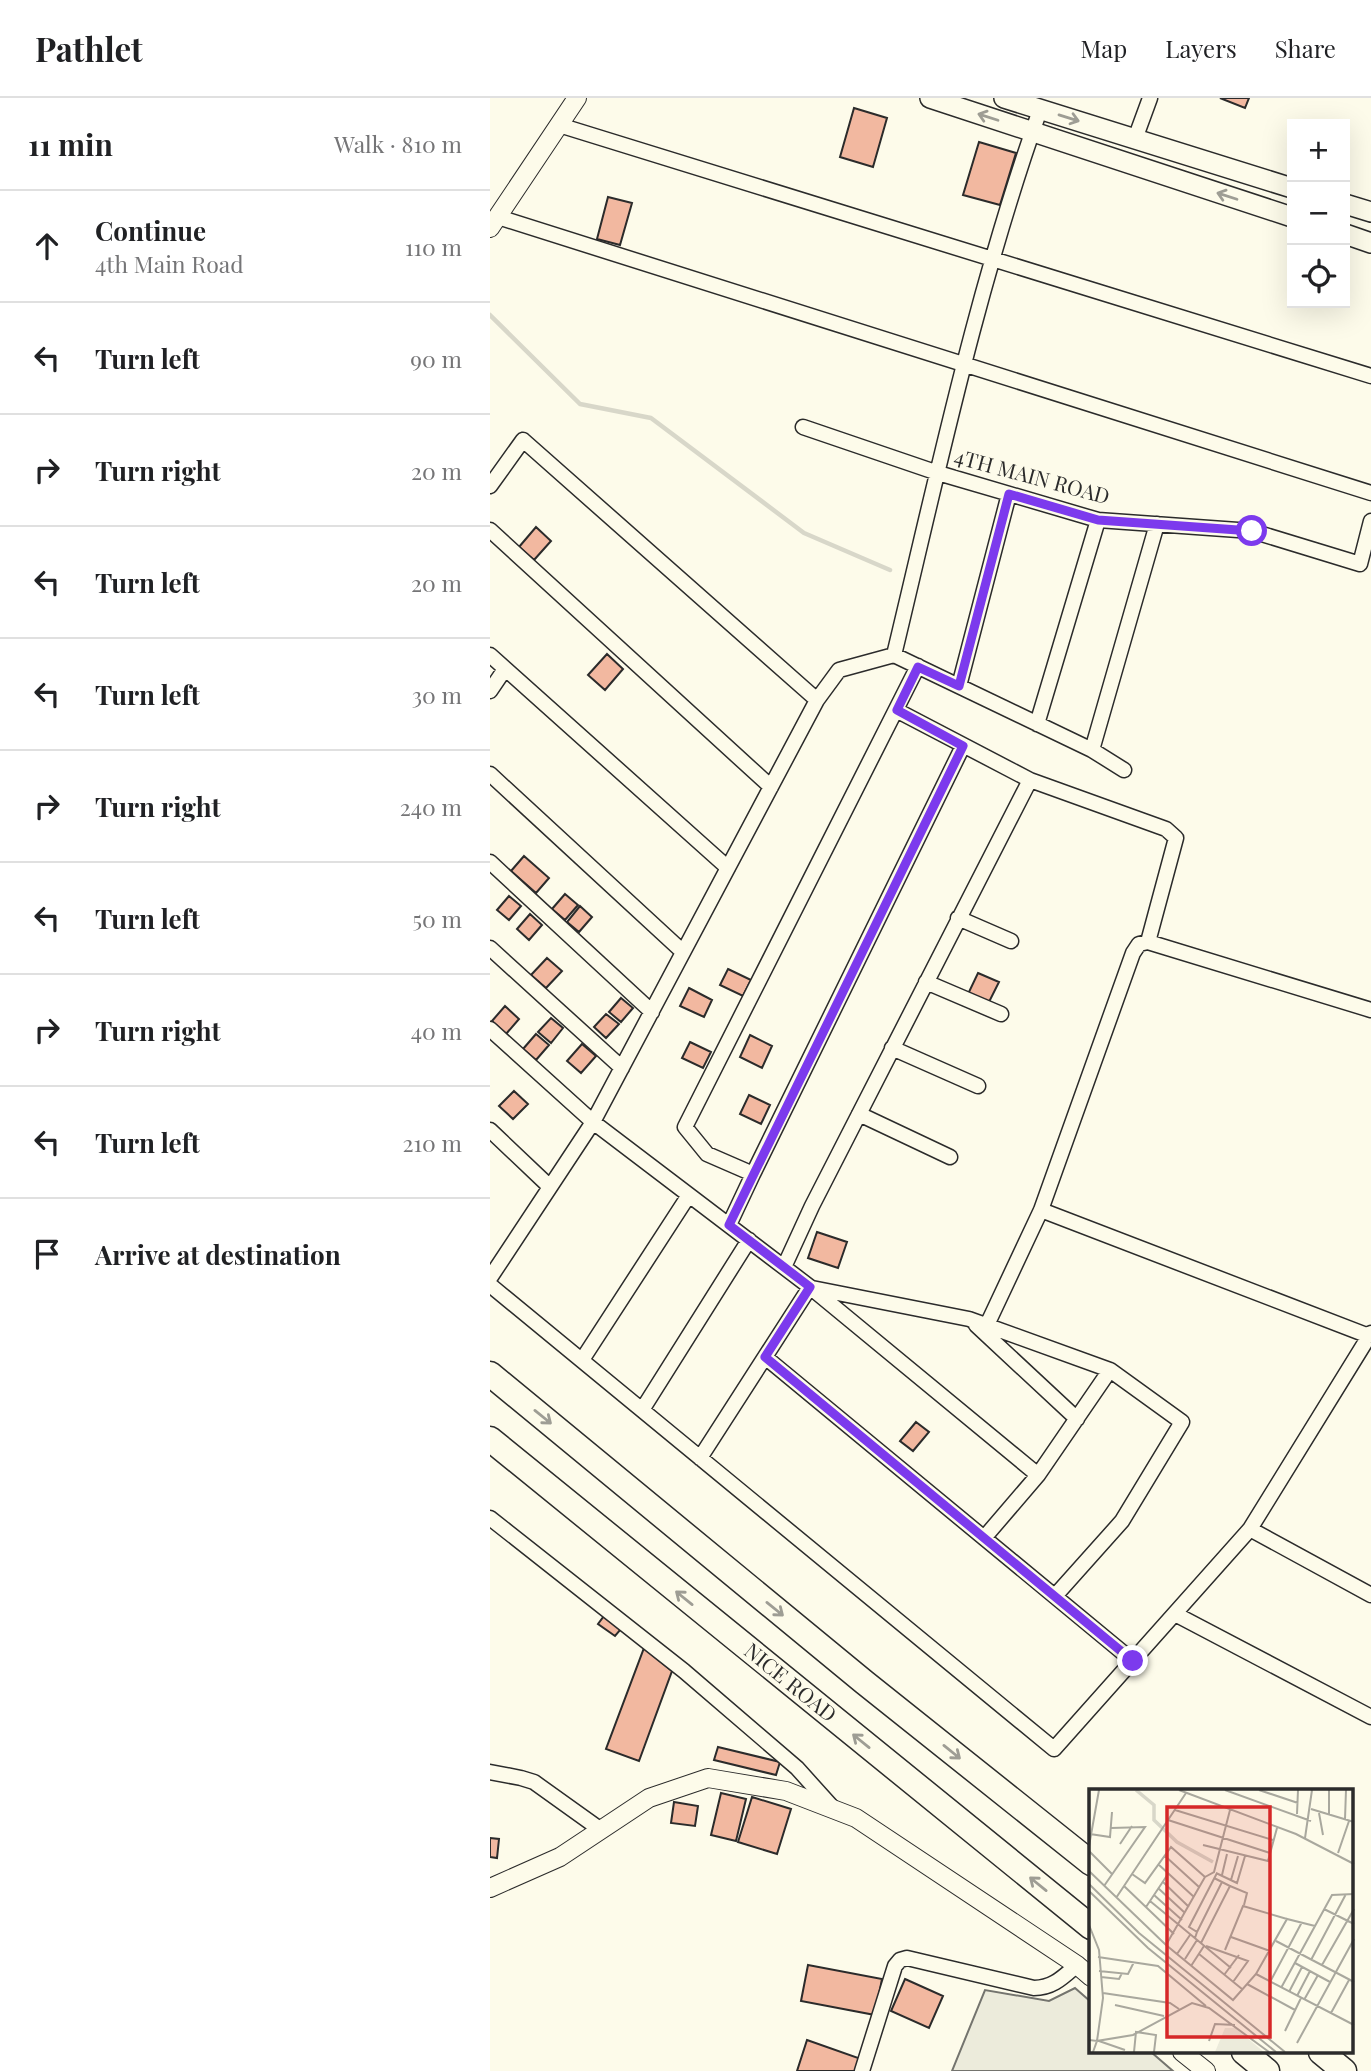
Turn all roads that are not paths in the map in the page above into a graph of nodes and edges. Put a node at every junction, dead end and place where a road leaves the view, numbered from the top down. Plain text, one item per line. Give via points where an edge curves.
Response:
1 (577, 98) edge
2 (930, 98) edge
3 (1003, 98) edge
4 (1150, 98) edge
5 (1040, 110) junction
6 (559, 125) junction
7 (1032, 132) junction
8 (1135, 139) junction
9 (1287, 186) edge
10 (1350, 206) edge
11 (1371, 212) edge
12 (1287, 215) edge
13 (494, 223) edge
14 (1350, 236) edge
15 (1371, 243) edge
16 (992, 258) junction
17 (963, 364) junction
18 (1371, 376) edge
19 (803, 427) dead end
20 (938, 473) junction
21 (490, 486) edge
22 (1371, 493) edge
23 (1009, 494) junction
24 (1098, 520) junction
25 (1371, 521) edge
26 (1157, 524) junction
27 (490, 530) edge
28 (490, 655) edge
29 (894, 655) junction
30 (918, 667) junction
31 (505, 669) junction
32 (959, 686) junction
33 (490, 691) edge
34 (817, 700) junction
35 (897, 710) junction
36 (1037, 724) junction
37 (963, 746) junction
38 (1092, 750) junction
39 (1124, 770) dead end
40 (490, 774) edge
41 (1030, 780) junction
42 (771, 787) junction
43 (490, 862) edge
44 (728, 868) junction
45 (958, 918) junction
46 (1011, 941) dead end
47 (1149, 942) junction
48 (490, 948) edge
49 (683, 952) junction
50 (926, 982) junction
51 (1371, 1010) edge
52 (652, 1012) junction
53 (1001, 1014) dead end
54 (490, 1028) edge
55 (892, 1048) junction
56 (622, 1068) junction
57 (978, 1086) dead end
58 (859, 1114) junction
59 (593, 1122) junction
60 (490, 1130) edge
61 (950, 1157) dead end
62 (753, 1174) junction
63 (550, 1187) junction
64 (689, 1195) junction
65 (1041, 1210) junction
66 (729, 1225) junction
67 (749, 1240) junction
68 (784, 1267) junction
69 (490, 1278) edge
70 (490, 1285) edge
71 (810, 1287) junction
72 (969, 1319) junction
73 (987, 1325) junction
74 (1370, 1335) edge
75 (765, 1357) junction
76 (582, 1360) junction
77 (1110, 1370) junction
78 (490, 1374) edge
79 (642, 1410) junction
80 (1077, 1419) junction
81 (490, 1438) edge
82 (700, 1458) junction
83 (1038, 1475) junction
84 (490, 1518) edge
85 (1250, 1528) junction
86 (984, 1538) junction
87 (1371, 1595) edge
88 (1055, 1596) junction
89 (1175, 1614) junction
90 (1133, 1661) junction
91 (1371, 1717) edge
92 (490, 1772) edge
93 (834, 1809) junction
94 (601, 1830) junction
95 (1089, 1861) edge
96 (490, 1888) edge
97 (1089, 1925) edge
98 (1077, 1965) junction
99 (1089, 1975) edge
100 (1183, 2053) edge
101 (1245, 2053) edge
102 (1322, 2053) edge
103 (862, 2071) edge
104 (1206, 2071) edge
105 (1267, 2071) edge
106 (1344, 2071) edge

1 - 6 street
7 -> 2 main road
3 - 5 main road
4 - 8 street
5 - 7 street
5 -> 8 main road
6 - 13 street
6 - 16 street
12 -> 7 main road
7 - 16 street
8 - 9 main road
10 - 11 main road
13 - 17 street
14 - 15 main road
16 - 17 street
16 - 18 street
17 - 20 street
17 - 22 street
19 - 20 street, 4TH MAIN ROAD
20 - 23 street, 4TH MAIN ROAD
20 - 29 street
21 - 34 street via 523,440
23 - 24 street, 4TH MAIN ROAD
23 - 32 street
24 - 26 street, 4TH MAIN ROAD
24 - 36 street
25 - 26 street, 4TH MAIN ROAD via 1360,564 1252,531
26 - 38 street
27 - 42 street
28 - 31 street
29 - 30 street
29 - 34 street via 839,670
30 - 32 street
30 - 35 street
31 - 33 street
31 - 44 street
32 - 36 street
34 - 42 street
35 - 37 street
35 - 62 street via 685,1127 708,1154
36 - 38 street
37 - 41 street
37 - 62 street
38 - 39 street
40 - 49 street
41 - 45 street
41 - 47 street via 1166,829 1176,838
42 - 44 street
43 - 52 street
44 - 49 street
45 - 46 street
45 - 50 street
47 - 51 street
47 - 65 street via 1139,944 1133,953
48 - 56 street
49 - 52 street
50 - 53 street
50 - 55 street
52 - 56 street
54 - 59 street
55 - 57 street
55 - 58 street
56 - 59 street
58 - 61 street
58 - 68 street
59 - 63 street
59 - 64 street
60 - 63 street
62 - 66 street
63 - 69 street
64 - 66 street
64 - 76 street
65 - 73 street
65 - 74 street
66 - 67 street
67 - 68 street
67 - 79 street
68 - 71 street
70 - 76 street
71 - 72 street
71 - 75 street
71 - 83 street
72 - 73 street
72 - 80 street
73 - 77 street
74 - 85 street
75 - 82 street
75 - 86 street
76 - 79 street
77 - 80 street
77 - 88 street via 1182,1422 1122,1521
78 -> 95 highway
79 - 82 street
80 - 83 street
97 -> 81 highway, NICE ROAD
82 - 90 street via 1054,1749
83 - 86 street
84 - 93 street via 684,1671 797,1768
85 - 87 street
85 - 89 street
86 - 88 street
88 - 90 street
89 - 90 street
89 - 91 street
92 - 94 street via 534,1782
93 - 94 street via 786,1791 708,1778 649,1798
93 - 98 street via 856,1818
94 - 96 street via 560,1857
98 - 99 street
98 - 103 street via 1055,1984 1034,1988 908,1958 900,1960
100 - 104 street
101 - 105 highway
102 - 106 highway

